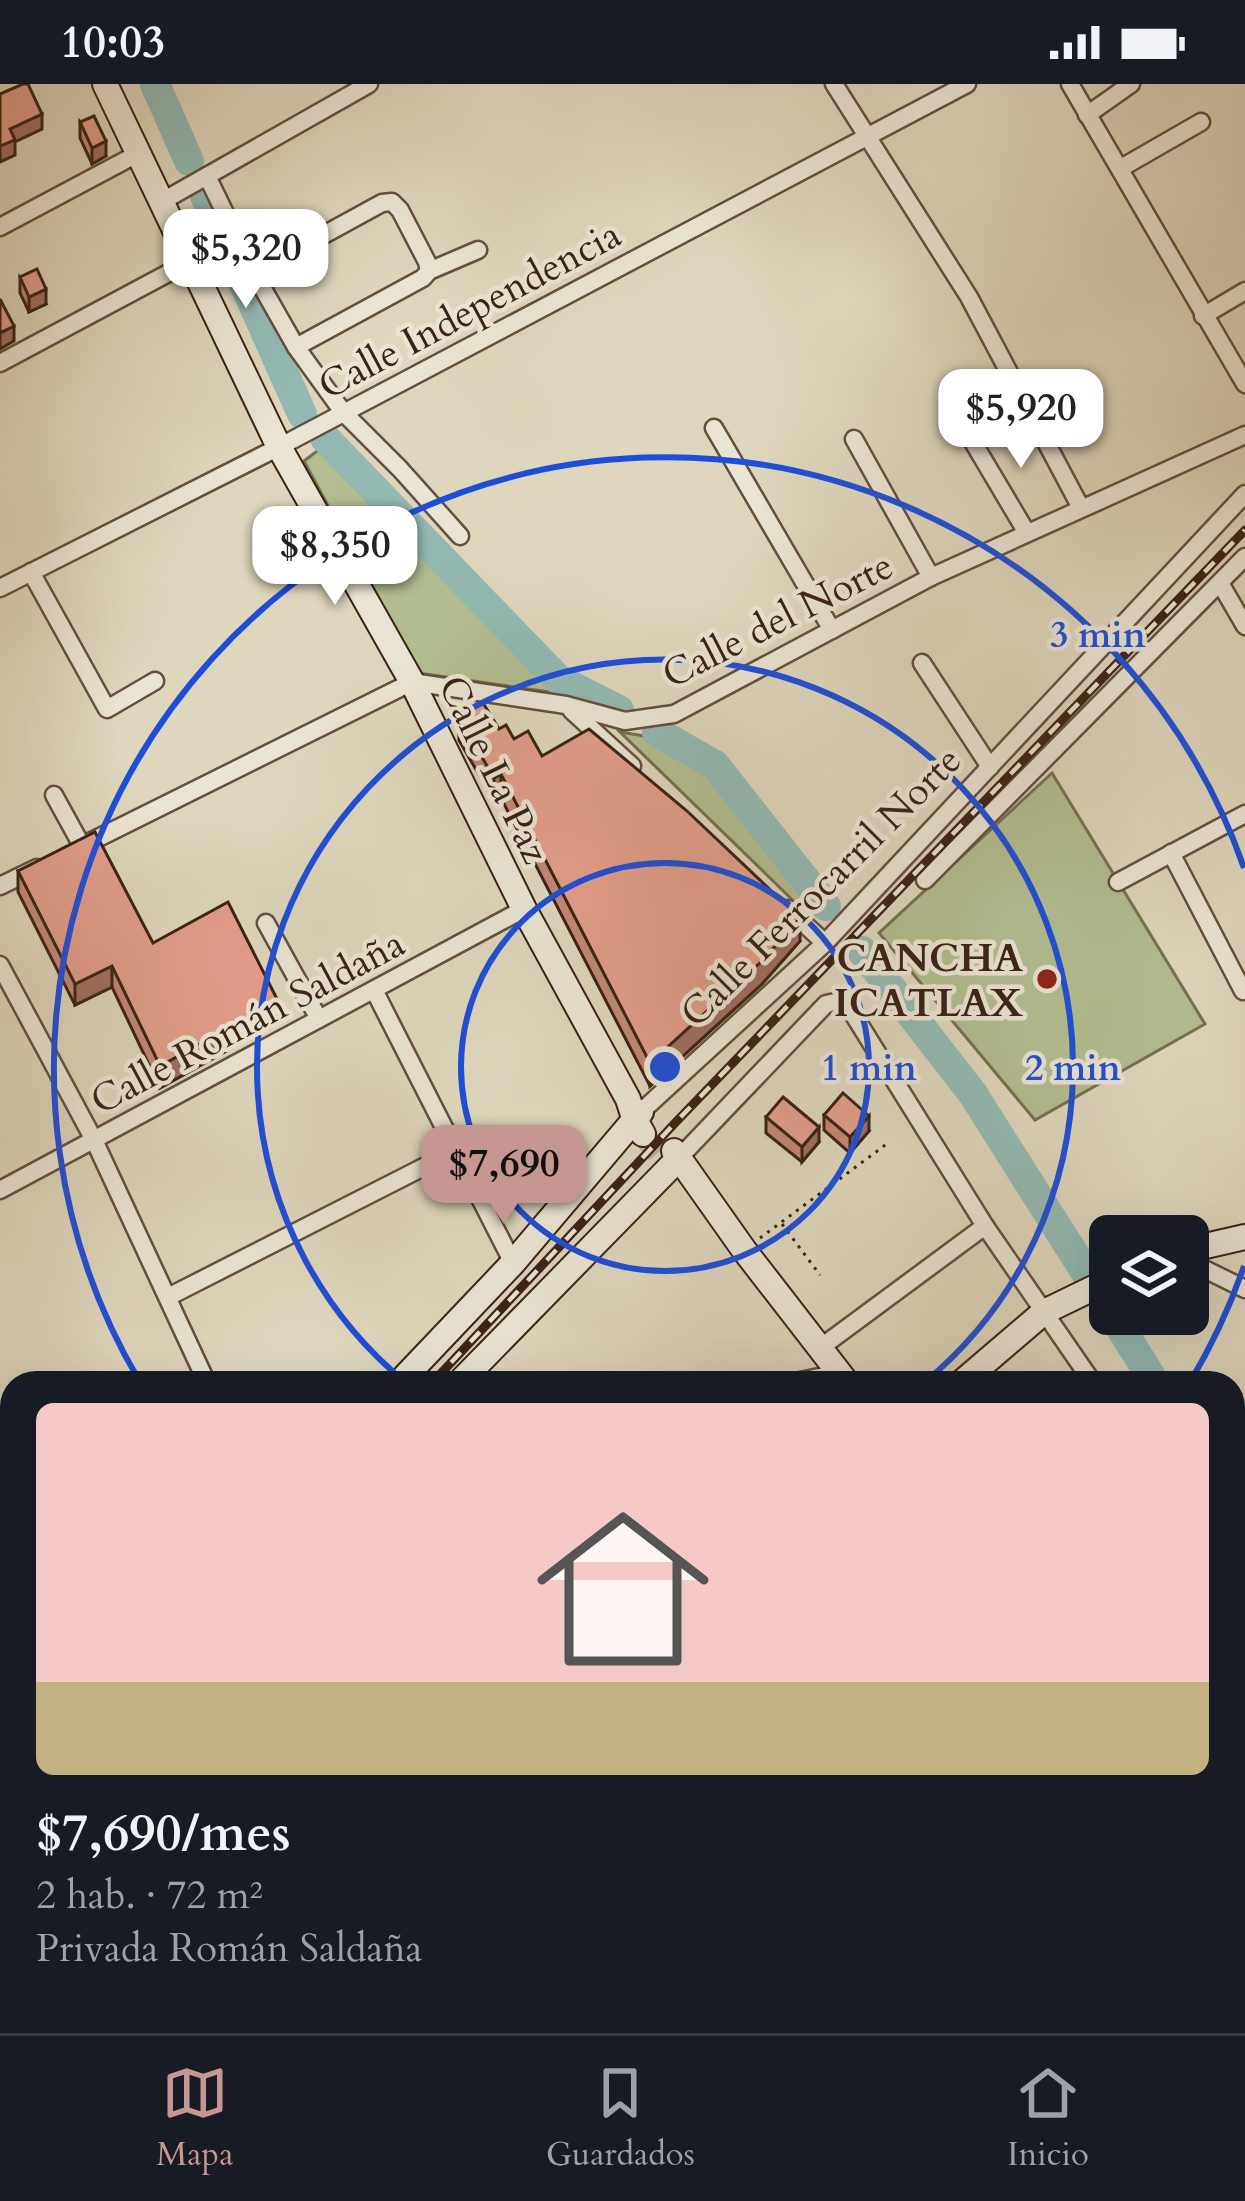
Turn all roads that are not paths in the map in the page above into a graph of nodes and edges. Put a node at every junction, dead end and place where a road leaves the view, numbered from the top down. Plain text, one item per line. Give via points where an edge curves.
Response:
1 (105, 84) edge
2 (369, 84) edge
3 (834, 84) edge
4 (967, 84) edge
5 (1070, 84) edge
6 (1131, 84) edge
7 (1088, 115) junction
8 (1202, 122) dead end
9 (866, 137) junction
10 (139, 153) junction
11 (1121, 168) junction
12 (208, 176) junction
13 (161, 202) junction
14 (0, 226) edge
15 (478, 250) dead end
16 (189, 262) junction
17 (429, 271) junction
18 (254, 273) junction
19 (1245, 291) edge
20 (1203, 316) junction
21 (296, 346) junction
22 (0, 363) edge
23 (1245, 384) edge
24 (343, 412) junction
25 (714, 428) dead end
26 (1245, 435) edge
27 (970, 437) dead end
28 (854, 439) dead end
29 (279, 447) junction
30 (1245, 494) edge
31 (1081, 508) junction
32 (1027, 533) junction
33 (460, 536) dead end
34 (1245, 557) edge
35 (31, 572) junction
36 (931, 577) junction
37 (1220, 583) junction
38 (0, 588) edge
39 (1245, 626) edge
40 (832, 630) junction
41 (922, 663) dead end
42 (154, 681) dead end
43 (412, 682) junction
44 (566, 706) junction
45 (990, 767) junction
46 (652, 785) edge
47 (54, 796) dead end
48 (1245, 814) edge
49 (82, 846) junction
50 (1171, 853) junction
51 (925, 880) dead end
52 (1118, 881) dead end
53 (0, 886) edge
54 (773, 896) edge
55 (524, 909) junction
56 (266, 923) dead end
57 (825, 943) junction
58 (0, 965) edge
59 (374, 990) junction
60 (1243, 991) edge
61 (6, 994) edge
62 (319, 1019) junction
63 (640, 1117) junction
64 (94, 1140) junction
65 (455, 1151) junction
66 (675, 1161) junction
67 (0, 1190) edge
68 (985, 1226) junction
69 (1245, 1237) edge
70 (1209, 1245) edge
71 (513, 1264) junction
72 (1209, 1271) edge
73 (1245, 1289) edge
74 (1089, 1291) edge
75 (168, 1298) junction
76 (1044, 1312) junction
77 (820, 1348) junction
78 (201, 1371) edge
79 (411, 1371) edge
80 (471, 1371) edge
81 (838, 1371) edge
82 (975, 1371) edge
83 (1085, 1371) edge

1 - 10 main road, Calle La Paz
2 - 12 street
3 - 9 street
4 - 9 street, Calle Independencia
5 - 7 street
6 - 7 street
7 - 11 street
8 - 11 street
9 - 24 street, Calle Independencia
9 - 31 street via 968,297
10 - 13 main road, Calle La Paz
10 - 14 street
11 - 20 street
12 - 13 street
12 - 18 street
13 - 16 main road, Calle La Paz
15 - 17 street
16 - 22 street
16 - 29 main road, Calle La Paz
17 - 18 street via 392,202
17 - 21 street
18 - 21 street
19 - 20 street
20 - 23 street
21 - 24 street
24 - 29 street, Calle Independencia
24 - 33 street
25 - 40 street
26 - 31 street, Calle del Norte
27 - 32 street
28 - 36 street
29 - 35 street, Calle Independencia
29 - 43 main road, Calle La Paz
30 - 45 street, Calle Ferrocarril Norte
31 - 32 street, Calle del Norte
32 - 36 street, Calle del Norte
34 - 37 street
35 - 38 street, Calle Independencia
35 - 42 street via 107,709
36 - 40 street, Calle del Norte
37 - 39 street
37 - 51 street
40 - 44 street, Calle del Norte via 674,714 626,721
41 - 45 street
43 - 44 street, Calle del Norte
43 - 49 street
43 - 55 main road, Calle La Paz
44 - 46 street
45 - 57 street, Calle Ferrocarril Norte
47 - 49 street
48 - 50 street
49 - 53 street
50 - 52 street
50 - 60 street
54 - 57 street
55 - 59 street, Calle Román Saldaña
55 - 63 main road, Calle La Paz
56 - 62 street
57 - 63 street, Calle Ferrocarril Norte
58 - 61 street
59 - 62 street, Calle Román Saldaña
59 - 65 street
61 - 64 street
62 - 64 street, Calle Román Saldaña
63 - 71 main road, Calle Ferrocarril Norte
64 - 67 street, Calle Román Saldaña
64 - 75 street
65 - 71 street
65 - 75 street
66 - 68 street via 826,1004 840,1001
66 - 77 main road
66 - 80 main road
68 - 76 street
68 - 77 street
69 - 70 main road
71 - 79 main road, Calle Ferrocarril Norte
72 - 73 street
74 - 76 main road
75 - 78 street
76 - 82 main road
76 - 83 street
77 - 81 main road

